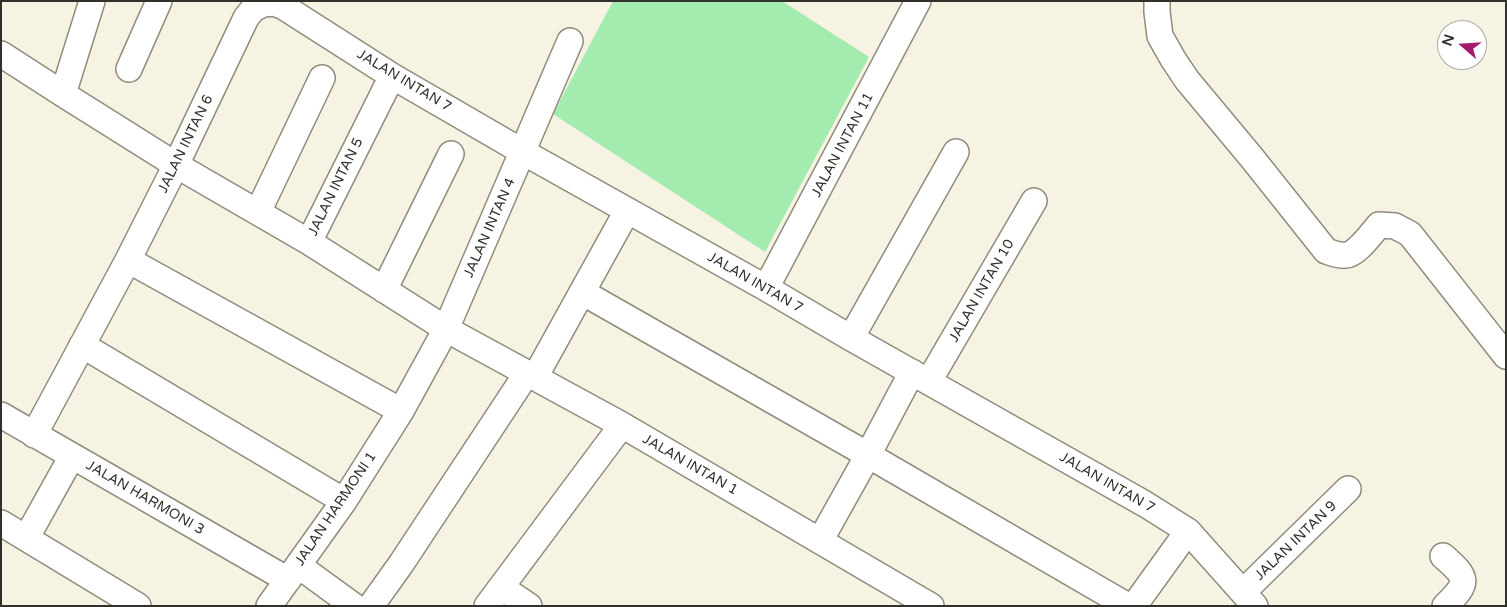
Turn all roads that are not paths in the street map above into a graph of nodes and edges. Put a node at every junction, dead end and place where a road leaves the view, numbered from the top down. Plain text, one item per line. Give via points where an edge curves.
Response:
1 (92, 1) edge
2 (159, 1) edge
3 (918, 1) edge
4 (1158, 1) edge
5 (274, 2) edge
6 (242, 26) joint
7 (570, 41) dead end
8 (1, 54) edge
9 (129, 69) dead end
10 (392, 76) junction
11 (322, 78) dead end
12 (63, 94) junction
13 (523, 152) junction
14 (956, 152) dead end
15 (451, 154) dead end
16 (176, 164) junction
17 (1034, 201) dead end
18 (627, 210) junction
19 (258, 212) junction
20 (309, 242) junction
21 (128, 260) junction
22 (766, 288) junction
23 (384, 290) junction
24 (582, 292) junction
25 (446, 330) junction
26 (851, 338) junction
27 (82, 345) junction
28 (1506, 356) edge
29 (531, 375) junction
30 (921, 377) junction
31 (401, 411) junction
32 (1, 415) edge
33 (622, 425) junction
34 (34, 434) junction
35 (868, 455) junction
36 (72, 456) junction
37 (1348, 489) dead end
38 (344, 501) junction
39 (1, 523) edge
40 (1188, 531) junction
41 (27, 537) junction
42 (820, 541) junction
43 (1443, 556) dead end
44 (294, 573) junction
45 (494, 596) edge
46 (1249, 599) edge
47 (138, 606) edge
48 (269, 606) edge
49 (354, 606) edge
50 (371, 606) edge
51 (529, 606) edge
52 (931, 606) edge
53 (1128, 606) edge
54 (1134, 606) edge
55 (1444, 606) edge

1 - 12 street
2 - 9 street
3 - 22 street, JALAN INTAN 11
4 - 28 street via 1160,36 1187,80 1326,251 1348,256 1379,225 1395,226 1410,234
5 - 6 street, JALAN INTAN 7 via 253,9
5 - 10 street, JALAN INTAN 7
6 - 16 street, JALAN INTAN 6
7 - 13 street, JALAN INTAN 4
8 - 12 street, JALAN INTAN 5
10 - 13 street, JALAN INTAN 7
10 - 20 street, JALAN INTAN 5
11 - 19 street
12 - 16 street, JALAN INTAN 5
13 - 18 street, JALAN INTAN 7
13 - 25 street, JALAN INTAN 4
14 - 26 street
15 - 23 street
16 - 19 street, JALAN INTAN 5
16 - 21 street, JALAN INTAN 6
17 - 30 street, JALAN INTAN 10
18 - 22 street, JALAN INTAN 7
18 - 24 street
19 - 20 street, JALAN INTAN 5
20 - 23 street, JALAN INTAN 1
21 - 27 street, JALAN INTAN 6
21 - 31 street
22 - 26 street, JALAN INTAN 7
23 - 25 street, JALAN INTAN 1
24 - 29 street
24 - 35 street
25 - 29 street, JALAN INTAN 1
25 - 31 street, JALAN INTAN 4
26 - 30 street, JALAN INTAN 7
27 - 34 street, JALAN INTAN 6
27 - 38 street
29 - 33 street, JALAN INTAN 1
29 - 50 street
30 - 35 street, JALAN INTAN 10
30 - 40 street, JALAN INTAN 7
31 - 38 street, JALAN HARMONI 1
32 - 34 street, JALAN HARMONI 3
33 - 42 street, JALAN INTAN 1
33 - 45 street
34 - 36 street, JALAN HARMONI 3
35 - 42 street, JALAN INTAN 10
35 - 53 street
36 - 41 street
36 - 44 street, JALAN HARMONI 3
37 - 46 street, JALAN INTAN 9
38 - 44 street, JALAN HARMONI 1
39 - 41 street
40 - 46 street, JALAN INTAN 7
40 - 54 street
41 - 47 street
42 - 52 street, JALAN INTAN 1
43 - 55 street via 1457,568 1463,581 1458,594
44 - 48 street, JALAN HARMONI 1
44 - 49 street, JALAN HARMONI 3
45 - 51 street

